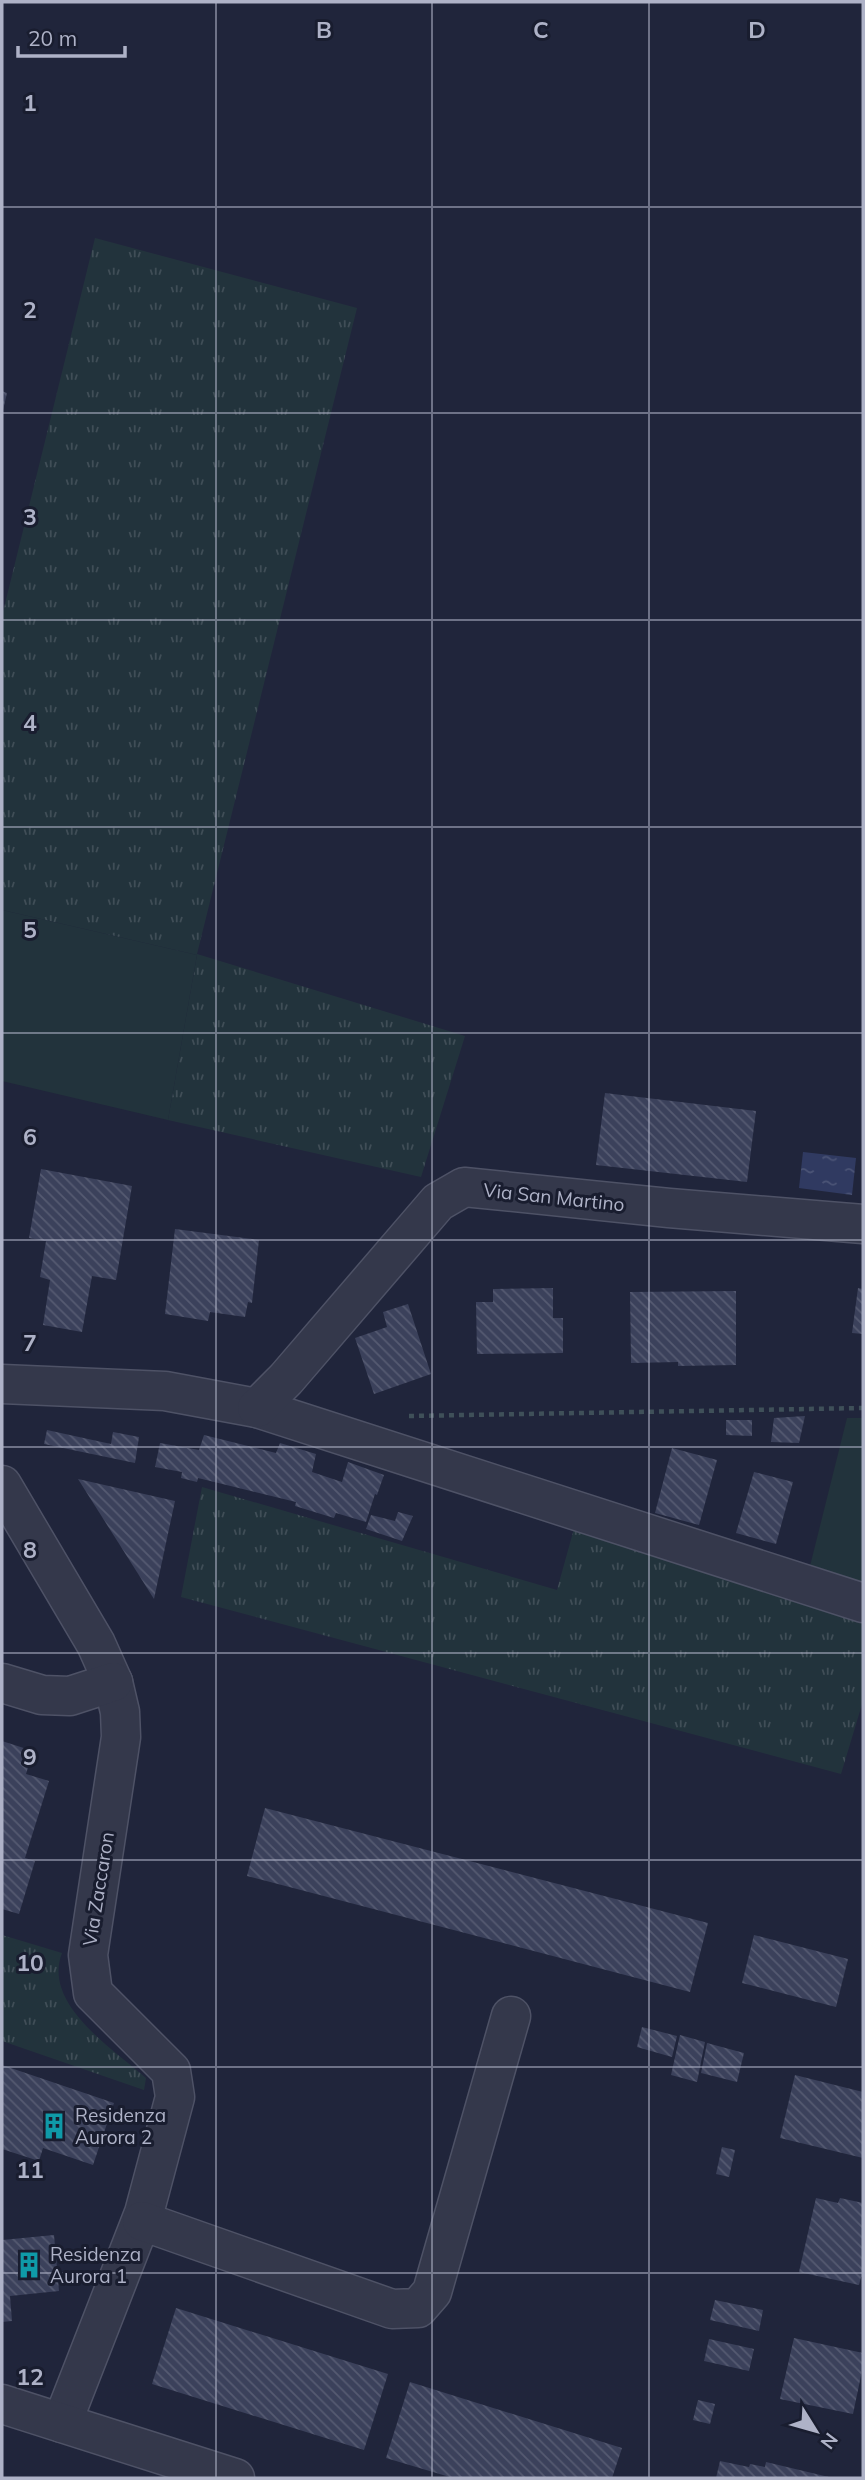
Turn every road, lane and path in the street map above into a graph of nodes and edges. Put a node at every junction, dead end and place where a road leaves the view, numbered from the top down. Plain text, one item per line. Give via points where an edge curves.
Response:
1 (863, 1224) edge
2 (2, 1384) edge
3 (257, 1408) junction
4 (863, 1408) edge
5 (364, 1443) junction
6 (2, 1485) edge
7 (863, 1603) edge
8 (113, 1682) junction
9 (2, 1684) edge
10 (511, 2017) dead end
11 (142, 2221) junction
12 (2, 2404) edge
13 (62, 2423) junction
14 (235, 2478) edge

1 - 3 street, Via San Martino via 464,1187 438,1202
2 - 3 street via 165,1391
3 - 5 street
4 - 5 path via 391,1416
5 - 7 street
6 - 8 street, Via Zaccaron via 96,1644
8 - 9 street via 70,1696 42,1695
8 - 11 street, Via Zaccaron via 121,1738 88,1955 93,1993 171,2071 175,2097
10 - 11 street via 432,2292 418,2308 392,2309
11 - 13 street, Via Zaccaron
12 - 13 street
13 - 14 street

